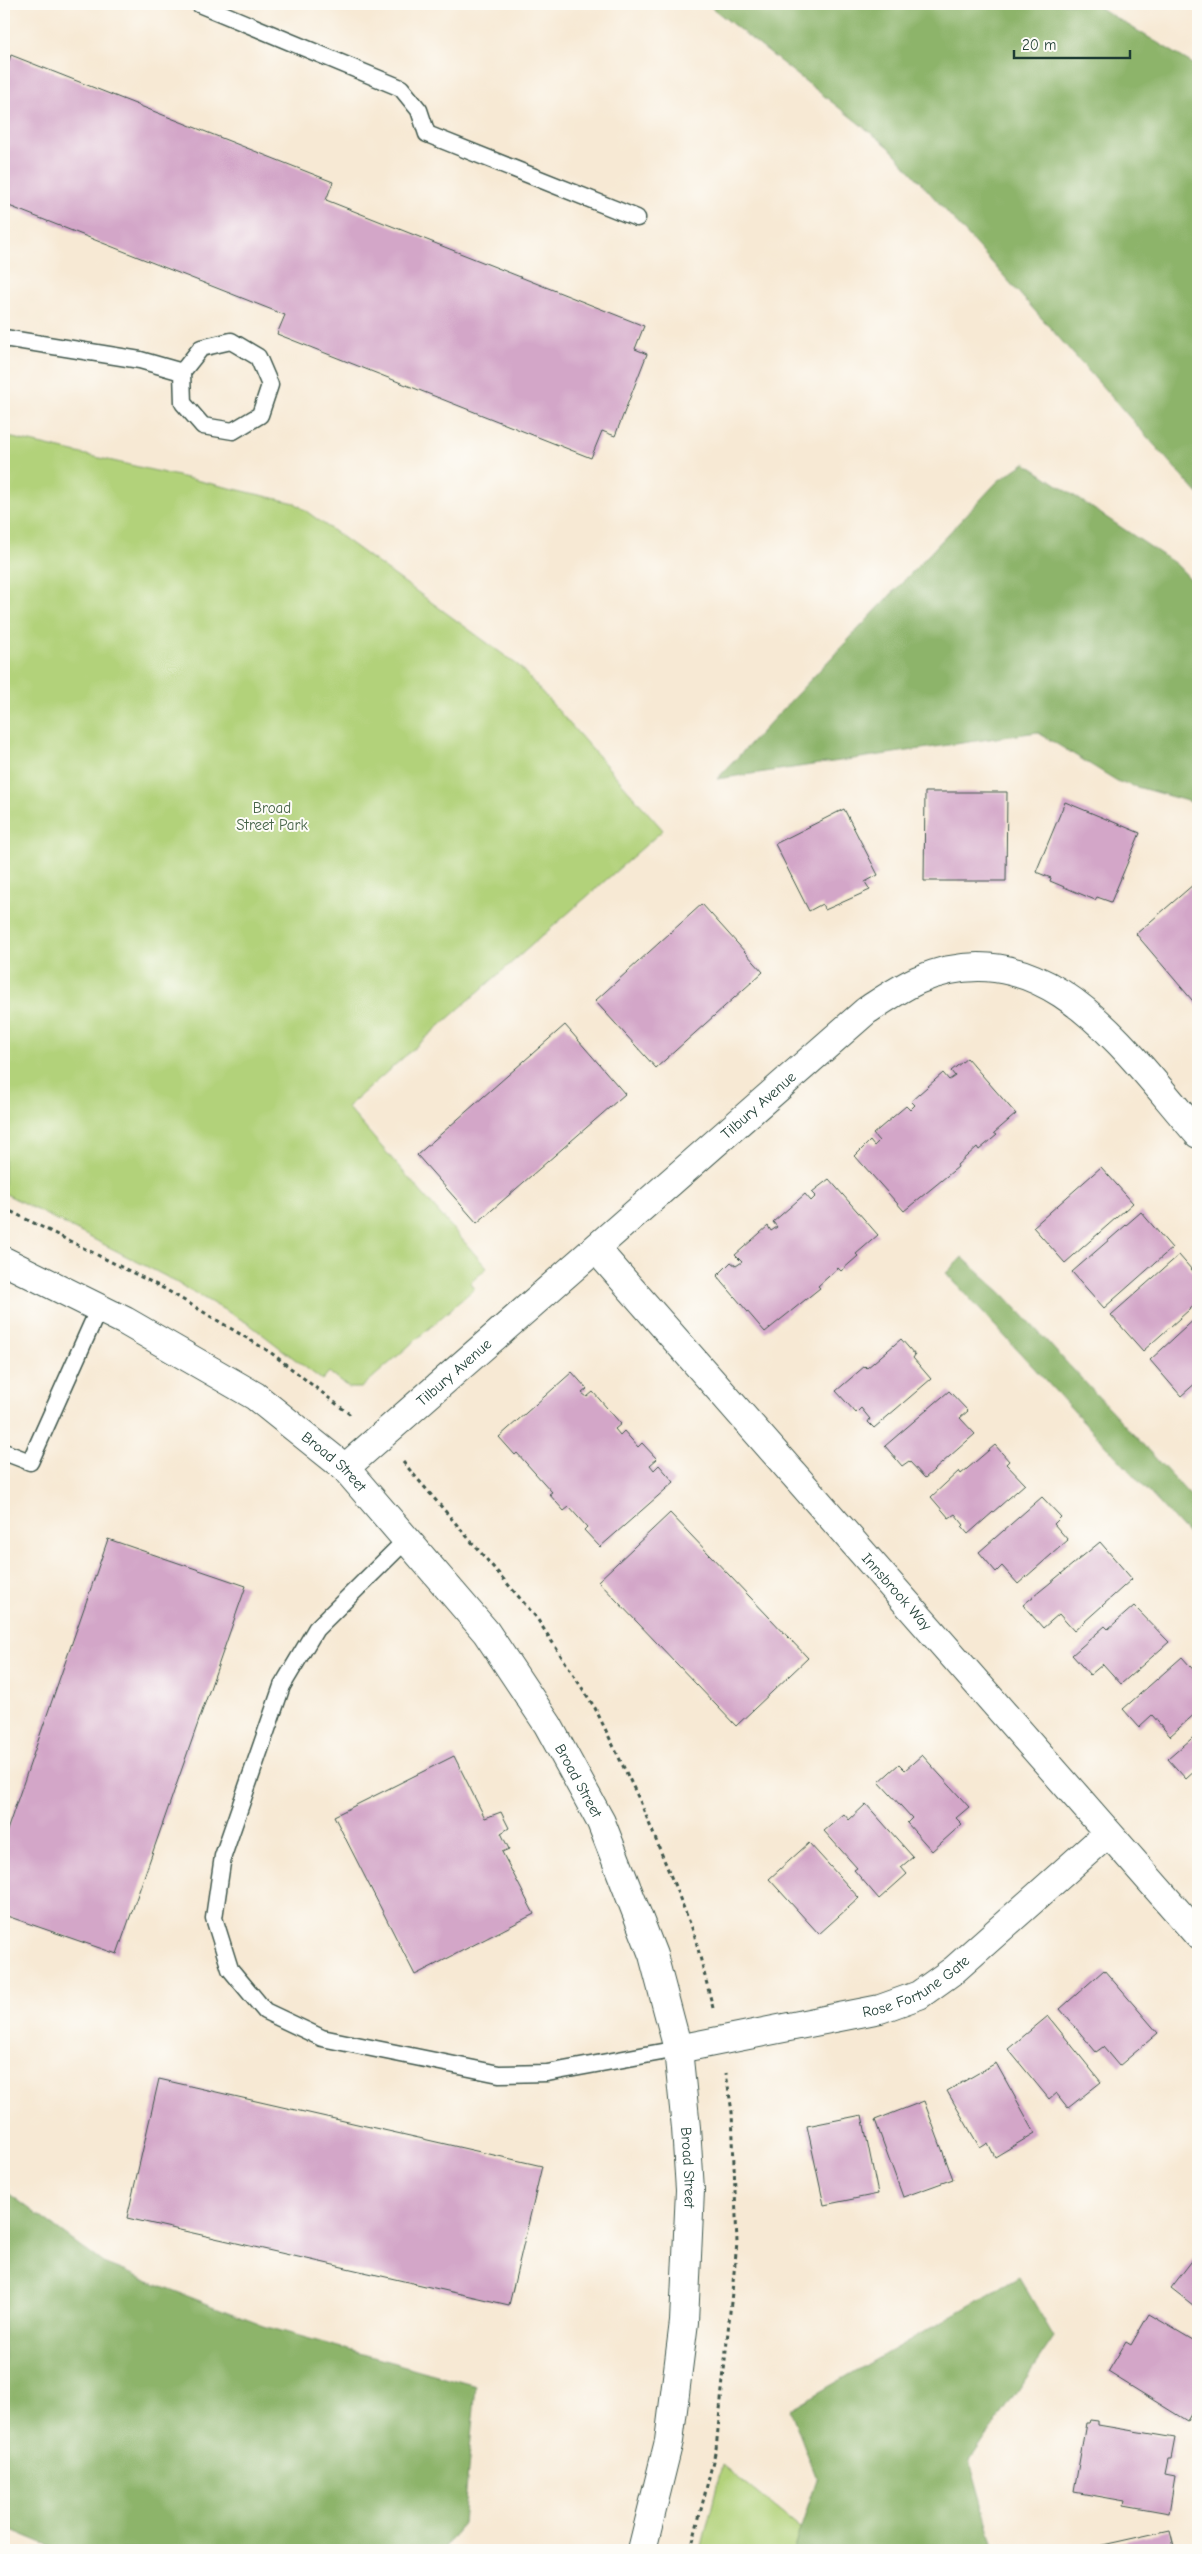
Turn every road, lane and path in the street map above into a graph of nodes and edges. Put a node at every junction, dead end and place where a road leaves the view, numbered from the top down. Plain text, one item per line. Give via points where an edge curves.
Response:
1 (200, 4) edge
2 (637, 218) dead end
3 (4, 338) edge
4 (182, 372) junction
5 (1198, 1134) edge
6 (4, 1208) edge
7 (596, 1248) junction
8 (4, 1261) edge
9 (99, 1308) junction
10 (379, 1436) junction
11 (4, 1452) edge
12 (345, 1468) junction
13 (407, 1539) junction
14 (1107, 1834) junction
15 (1198, 1935) edge
16 (720, 2040) junction
17 (678, 2049) junction
18 (642, 2550) edge
19 (691, 2550) edge

1 - 2 lane via 401,88 419,110 427,134
3 - 4 lane via 140,360
4 - 4 lane via 183,403 203,426 233,431 260,415 270,385 258,356 231,341 201,348
5 - 7 street, Tilbury Avenue via 1096,1019 1071,998 1041,981 1009,970 979,967 949,970 919,980 866,1011
6 - 10 path via 165,1290 270,1352
7 - 10 street, Tilbury Avenue
7 - 14 street, Innsbrook Way
8 - 9 street, Broad Street
9 - 11 lane via 30,1462
9 - 12 street, Broad Street via 255,1396
10 - 12 street, Tilbury Avenue
10 - 16 path via 536,1617 594,1708 640,1801 694,1934
12 - 13 street, Broad Street
13 - 17 street, Broad Street via 486,1632 548,1725 601,1822 653,1955
13 - 17 lane via 316,1629 282,1686 223,1856 214,1918 230,1969 265,2012 322,2038 499,2074 547,2073
14 - 15 street, Innsbrook Way
14 - 16 street, Rose Fortune Gate via 954,1970 919,1994 880,2009
16 - 17 street, Rose Fortune Gate
16 - 19 path via 732,2112 737,2243 716,2449
17 - 18 street, Broad Street via 690,2190 684,2322 669,2441

